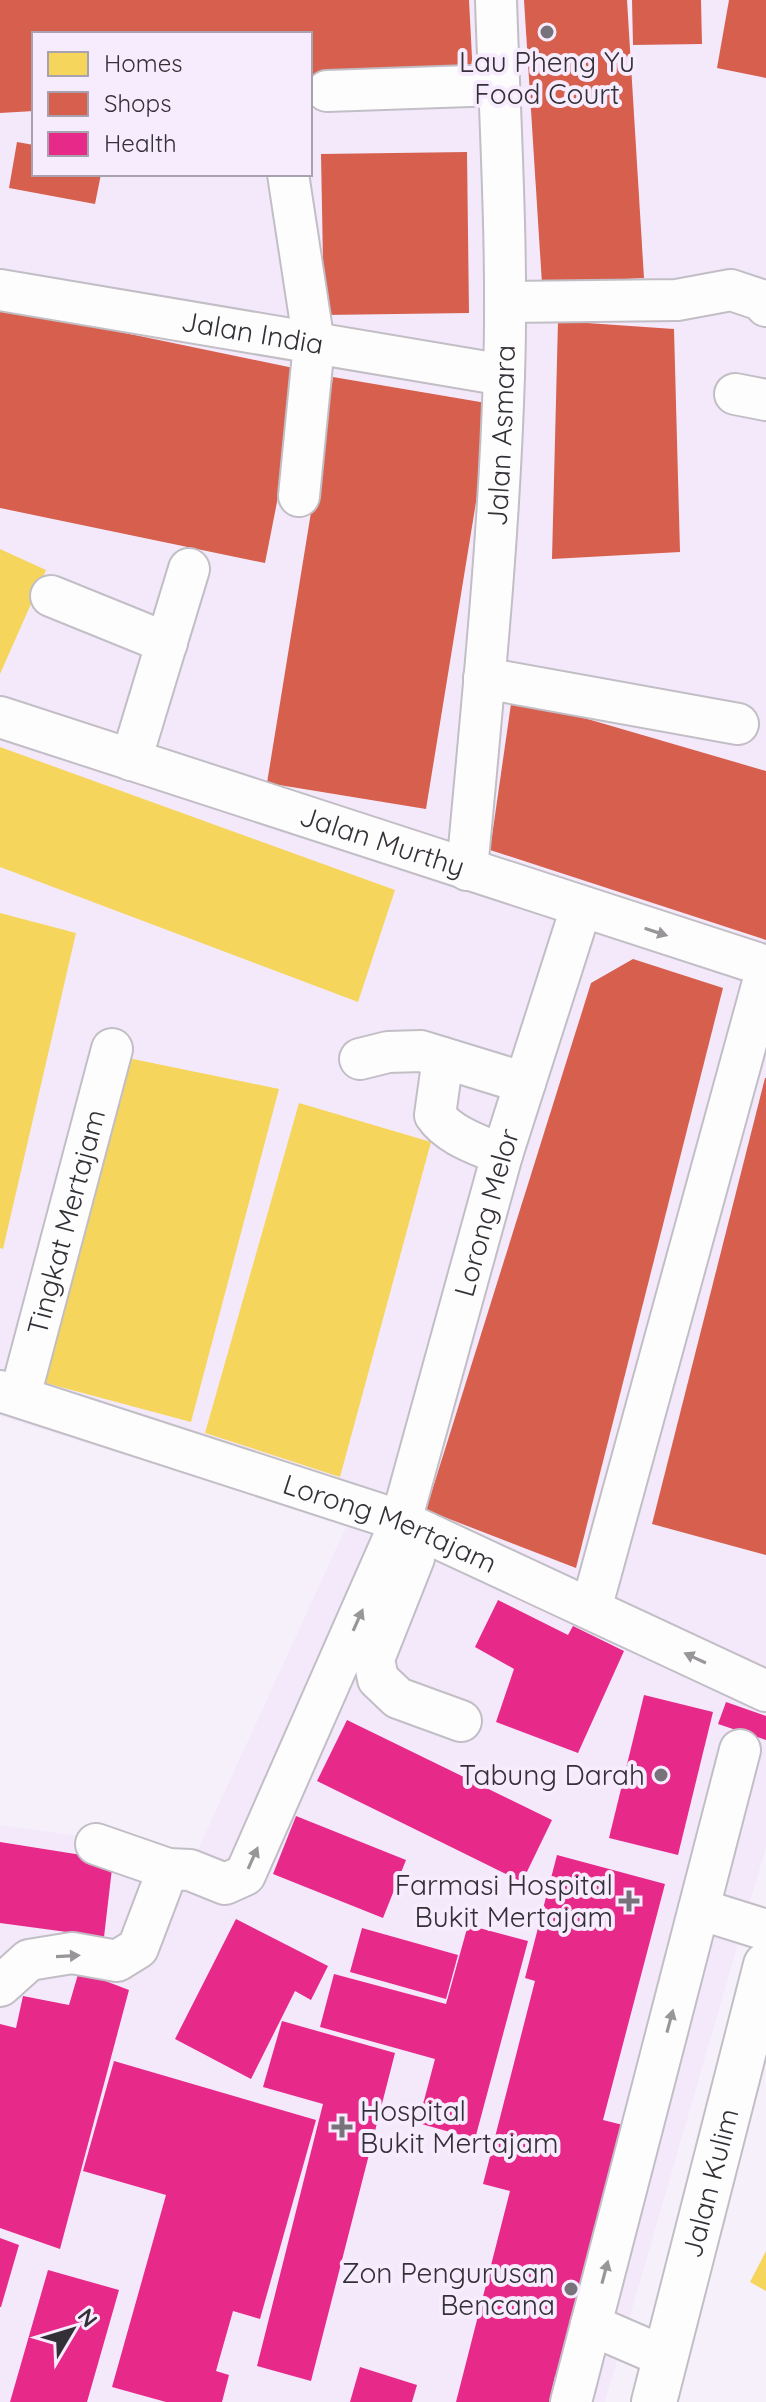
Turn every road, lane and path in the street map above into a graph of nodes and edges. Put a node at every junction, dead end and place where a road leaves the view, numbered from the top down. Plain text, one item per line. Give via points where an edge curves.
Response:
1 (496, 0) edge
2 (498, 85) junction
3 (327, 91) dead end
4 (288, 176) edge
5 (0, 290) edge
6 (505, 302) junction
7 (766, 306) edge
8 (314, 344) junction
9 (504, 375) junction
10 (299, 496) dead end
11 (189, 569) dead end
12 (51, 596) dead end
13 (167, 643) junction
14 (484, 678) junction
15 (0, 717) edge
16 (738, 724) dead end
17 (131, 760) junction
18 (467, 870) junction
19 (581, 908) junction
20 (766, 969) edge
21 (112, 1049) dead end
22 (443, 1058) junction
23 (360, 1059) dead end
24 (525, 1083) junction
25 (502, 1155) junction
26 (10, 1393) edge
27 (413, 1527) junction
28 (591, 1609) junction
29 (766, 1691) edge
30 (461, 1721) dead end
31 (740, 1750) dead end
32 (96, 1844) dead end
33 (168, 1869) junction
34 (699, 1909) junction
35 (766, 1930) edge
36 (766, 1965) edge
37 (0, 1986) edge
38 (759, 2024) edge
39 (591, 2325) junction
40 (665, 2357) junction
41 (571, 2402) edge
42 (654, 2402) edge

1 - 2 street, Jalan Asmara
2 - 3 street
2 - 6 street, Jalan Asmara
4 - 8 street
5 - 8 street, Jalan India
6 - 7 street via 677,300 731,290
6 - 9 street, Jalan Asmara
8 - 9 street, Jalan India
8 - 10 street
9 - 14 street, Jalan Asmara
11 - 13 street
12 - 13 street
13 - 17 street
14 - 16 street
14 - 18 street, Jalan Asmara
15 - 17 street, Jalan Murthy
17 - 18 street, Jalan Murthy
18 - 19 street, Jalan Murthy
19 -> 20 street, Jalan Murthy
19 - 24 street, Lorong Melor
20 - 28 street
21 - 26 street, Tingkat Mertajam
22 - 23 street via 410,1051
22 - 24 street
22 - 25 street via 435,1115 453,1131
24 - 25 street, Lorong Melor
25 - 27 street, Lorong Melor
26 - 27 street, Lorong Mertajam
27 - 28 street, Lorong Mertajam
27 - 30 street via 374,1659 378,1679 398,1698
33 -> 27 street via 190,1870 225,1884 245,1875
29 -> 28 street, Lorong Mertajam
31 - 34 street
32 - 33 street
37 -> 33 street via 29,1960 72,1953 117,1961 138,1948
34 - 35 street
39 -> 34 street
36 - 38 main road, Jalan Kulim
38 - 40 main road, Jalan Kulim
39 - 40 street
39 - 41 street
40 - 42 main road, Jalan Kulim

